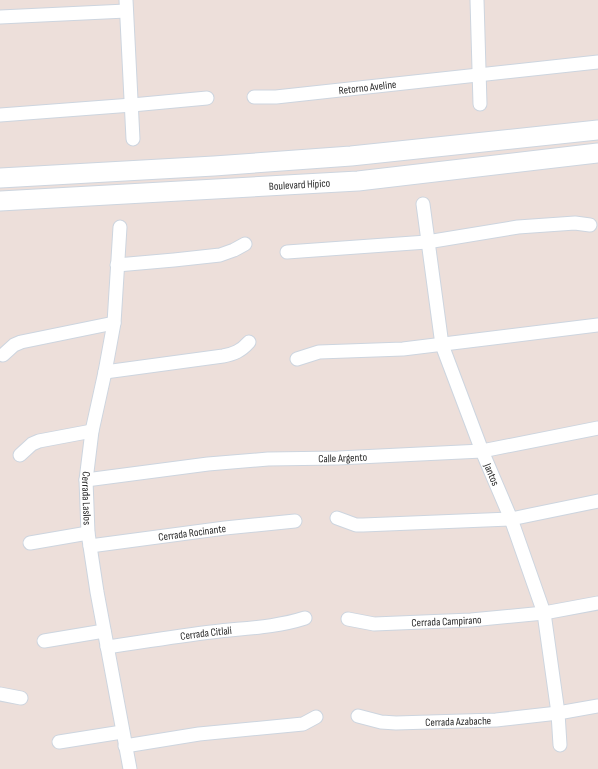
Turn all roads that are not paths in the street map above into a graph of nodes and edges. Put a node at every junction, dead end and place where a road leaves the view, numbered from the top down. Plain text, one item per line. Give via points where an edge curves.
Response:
1 (477, 0) edge
2 (126, 5) edge
3 (0, 17) edge
4 (598, 62) edge
5 (480, 76) junction
6 (254, 97) dead end
7 (207, 98) dead end
8 (480, 104) dead end
9 (132, 105) junction
10 (0, 115) edge
11 (598, 130) edge
12 (133, 139) dead end
13 (598, 153) edge
14 (149, 169) junction
15 (0, 178) edge
16 (151, 191) junction
17 (0, 201) edge
18 (423, 204) dead end
19 (590, 225) dead end
20 (120, 227) dead end
21 (427, 242) junction
22 (245, 244) dead end
23 (287, 252) dead end
24 (117, 264) junction
25 (114, 323) junction
26 (598, 325) edge
27 (249, 342) dead end
28 (442, 345) junction
29 (2, 355) dead end
30 (297, 359) dead end
31 (105, 372) junction
32 (598, 428) edge
33 (92, 431) junction
34 (482, 451) junction
35 (20, 455) dead end
36 (86, 480) junction
37 (598, 501) edge
38 (337, 518) dead end
39 (511, 519) junction
40 (295, 521) dead end
41 (88, 532) junction
42 (30, 543) dead end
43 (90, 546) junction
44 (598, 603) edge
45 (544, 613) junction
46 (305, 618) dead end
47 (348, 619) dead end
48 (104, 631) junction
49 (44, 641) dead end
50 (107, 647) junction
51 (0, 694) edge
52 (21, 698) dead end
53 (598, 706) edge
54 (558, 713) junction
55 (358, 716) dead end
56 (316, 717) dead end
57 (122, 732) junction
58 (59, 742) dead end
59 (560, 745) dead end
60 (125, 746) junction
61 (130, 769) edge

1 - 5 street
2 - 3 street
2 - 9 street
4 - 5 street, Retorno Aveline
5 - 6 street, Retorno Aveline via 276,97
5 - 8 street
7 - 9 street
9 - 10 street
9 - 12 street
11 - 14 street via 351,156
13 - 16 street, Boulevard Hípico via 358,180
14 - 15 street
14 - 16 street
16 - 17 street, Boulevard Hípico
18 - 21 street, Jantos
19 - 21 street via 575,223 518,227
20 - 24 street, Cerrada Laslos
21 - 23 street
21 - 28 street, Jantos
22 - 24 street via 220,255
24 - 25 street, Cerrada Laslos
25 - 29 street via 21,342
25 - 31 street, Cerrada Laslos
26 - 28 street
27 - 31 street via 242,350 233,354
28 - 30 street via 403,350 319,352
28 - 34 street, Jantos
31 - 33 street, Cerrada Laslos
32 - 34 street, Calle Argento
33 - 35 street via 39,441
33 - 36 street, Cerrada Laslos
34 - 36 street, Calle Argento via 268,459
34 - 39 street, Jantos
36 - 41 street, Cerrada Laslos
37 - 39 street
38 - 39 street via 356,525
39 - 45 street, Jantos
40 - 43 street, Cerrada Rocinante
41 - 42 street
41 - 43 street, Cerrada Laslos
43 - 48 street, Cerrada Laslos
44 - 45 street, Cerrada Campirano
45 - 47 street, Cerrada Campirano via 389,624
45 - 54 street, Jantos
46 - 50 street, Cerrada Citlali via 290,623
48 - 49 street
48 - 50 street, Cerrada Laslos
50 - 57 street, Cerrada Laslos
51 - 52 street
53 - 54 street, Cerrada Azabache
54 - 55 street, Cerrada Azabache via 496,720 396,723
54 - 59 street, Jantos
56 - 60 street via 303,724 200,734
57 - 58 street
57 - 60 street, Cerrada Laslos
60 - 61 street, Cerrada Laslos

